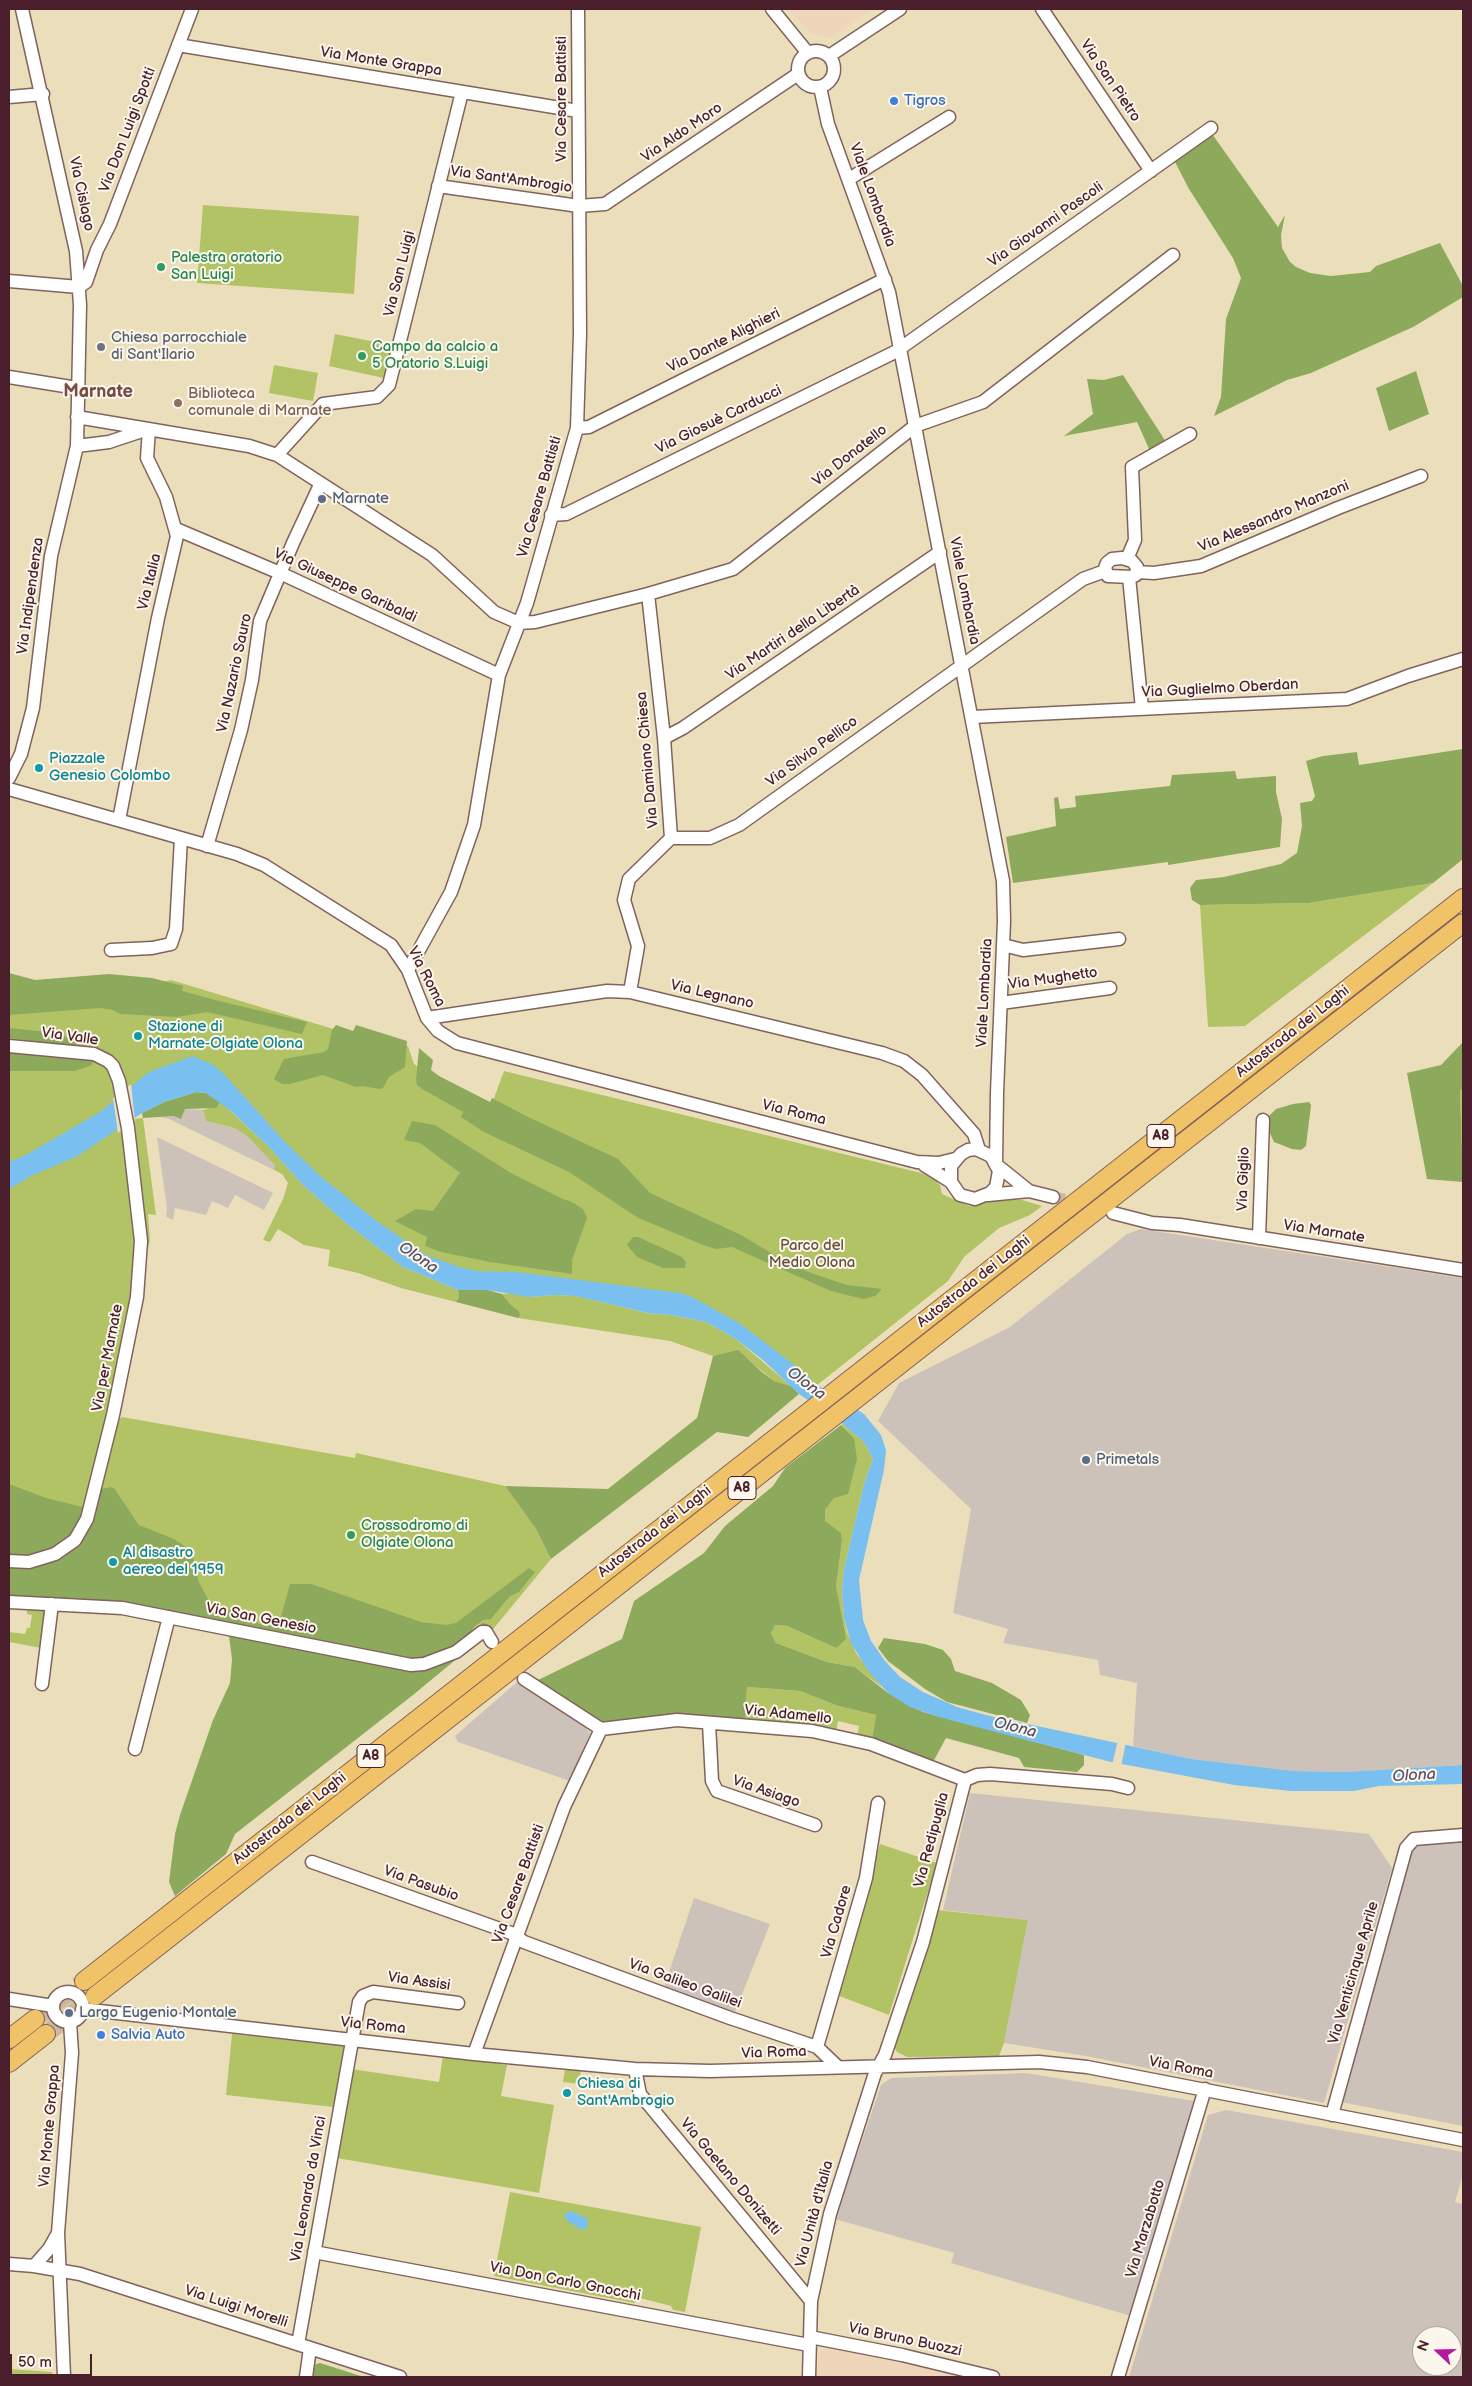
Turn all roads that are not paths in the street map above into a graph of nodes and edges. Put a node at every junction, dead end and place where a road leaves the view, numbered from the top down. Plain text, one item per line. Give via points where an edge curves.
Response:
1 (22, 9) edge
2 (192, 9) edge
3 (578, 9) edge
4 (772, 9) edge
5 (900, 9) edge
6 (1042, 9) edge
7 (178, 45) junction
8 (807, 52) junction
9 (828, 56) junction
10 (798, 74) junction
11 (820, 87) junction
12 (462, 92) junction
13 (43, 94) junction
14 (9, 96) edge
15 (578, 111) junction
16 (949, 117) dead end
17 (1211, 128) dead end
18 (1151, 172) junction
19 (849, 179) junction
20 (438, 186) junction
21 (579, 206) junction
22 (97, 250) junction
23 (76, 251) junction
24 (1173, 255) dead end
25 (885, 279) junction
26 (9, 281) edge
27 (79, 287) junction
28 (900, 348) junction
29 (9, 377) edge
30 (77, 388) junction
31 (77, 418) junction
32 (115, 424) junction
33 (915, 426) junction
34 (577, 428) junction
35 (149, 429) junction
36 (1190, 434) dead end
37 (113, 441) junction
38 (78, 446) junction
39 (277, 455) junction
40 (1421, 476) dead end
41 (320, 485) junction
42 (551, 515) junction
43 (176, 529) junction
44 (940, 552) junction
45 (1127, 559) junction
46 (1105, 571) junction
47 (280, 573) junction
48 (1133, 575) junction
49 (648, 594) junction
50 (519, 622) junction
51 (1463, 659) edge
52 (961, 665) junction
53 (499, 675) junction
54 (1142, 709) junction
55 (972, 717) junction
56 (664, 738) junction
57 (9, 778) edge
58 (9, 789) edge
59 (119, 820) junction
60 (181, 838) junction
61 (671, 838) junction
62 (207, 846) junction
63 (1463, 898) edge
64 (1463, 923) edge
65 (1119, 939) dead end
66 (1003, 945) junction
67 (111, 950) dead end
68 (408, 970) junction
69 (1110, 988) dead end
70 (630, 992) junction
71 (1001, 1003) junction
72 (428, 1018) junction
73 (9, 1046) edge
74 (124, 1106) joint
75 (997, 1113) junction
76 (961, 1120) junction
77 (1263, 1120) dead end
78 (979, 1150) junction
79 (959, 1156) junction
80 (917, 1162) junction
81 (997, 1164) junction
82 (951, 1182) junction
83 (1029, 1191) junction
84 (988, 1195) junction
85 (1053, 1197) tunnel mouth
86 (1115, 1212) tunnel mouth
87 (1258, 1238) junction
88 (1463, 1270) edge
89 (9, 1561) edge
90 (9, 1602) edge
91 (52, 1604) junction
92 (169, 1617) junction
93 (492, 1642) dead end
94 (524, 1679) dead end
95 (42, 1684) dead end
96 (709, 1723) junction
97 (601, 1729) junction
98 (135, 1749) dead end
99 (965, 1780) junction
100 (1128, 1788) dead end
101 (878, 1803) dead end
102 (815, 1825) dead end
103 (1463, 1835) edge
104 (312, 1862) dead end
105 (516, 1938) junction
106 (84, 1981) tunnel mouth
107 (95, 1996) tunnel mouth
108 (9, 1999) edge
109 (458, 2003) dead end
110 (53, 2006) junction
111 (82, 2009) junction
112 (35, 2019) tunnel mouth
113 (70, 2022) junction
114 (46, 2034) tunnel mouth
115 (9, 2039) edge
116 (353, 2040) junction
117 (817, 2047) junction
118 (474, 2054) junction
119 (9, 2063) edge
120 (879, 2065) junction
121 (838, 2067) junction
122 (635, 2069) junction
123 (1205, 2089) junction
124 (1332, 2115) junction
125 (1463, 2140) edge
126 (58, 2233) junction
127 (314, 2252) junction
128 (9, 2264) edge
129 (34, 2266) junction
130 (61, 2270) junction
131 (812, 2300) junction
132 (809, 2341) junction
133 (304, 2346) junction
134 (64, 2377) edge
135 (306, 2377) edge
136 (400, 2377) edge
137 (809, 2377) edge
138 (993, 2377) edge
139 (1118, 2377) edge

1 - 13 street, Via Cislago
2 - 7 street, Via Don Luigi Spotti
3 - 15 street, Via Cesare Battisti
4 - 8 street
5 - 9 street
6 - 18 street, Via San Pietro
7 - 12 street, Via Monte Grappa
7 - 22 street, Via Don Luigi Spotti via 110,224
8 - 9 street via 821,51
8 - 10 street via 800,60
9 - 11 street via 834,72 831,80
10 - 11 street via 802,82
10 - 21 street, Via Aldo Moro via 608,202
11 - 19 street, Viale Lombardia via 828,124
12 - 15 street, Via Monte Grappa
12 - 20 street, Via San Luigi
13 - 14 street
13 - 23 street, Via Cislago
15 - 21 street, Via Cesare Battisti
16 - 19 street
17 - 18 street, Via Giovanni Pascoli
18 - 28 street, Via Giovanni Pascoli
19 - 25 street, Viale Lombardia
20 - 21 street, Via Sant'Ambrogio
20 - 39 street, Via San Luigi via 389,385 377,397 323,404
21 - 34 street, Via Cesare Battisti
22 - 23 street
22 - 27 street, Via Don Luigi Spotti via 86,282
23 - 27 street, Via Cislago
24 - 33 street, Via Donatello via 983,402
25 - 28 street, Viale Lombardia
25 - 34 street, Via Dante Alighieri via 590,427
26 - 27 street
27 - 30 street, Via Cislago
28 - 33 street, Viale Lombardia
28 - 42 street, Via Giosuè Carducci via 566,514
29 - 30 street
30 - 31 street, Via Cislago
31 - 32 street
31 - 38 street, Via Indipendenza
32 - 35 street
32 - 37 street via 117,434
33 - 44 street, Viale Lombardia
33 - 49 street, Via Donatello via 733,569
34 - 42 street, Via Cesare Battisti
35 - 37 street
35 - 39 street via 249,446
35 - 43 street, Via Italia via 147,458
36 - 45 street via 1132,467 1135,540
37 - 38 street
38 - 57 street, Via Indipendenza via 51,556 33,708 21,754
39 - 41 street
40 - 48 street, Via Alessandro Manzoni via 1201,566
41 - 47 street, Via Nazario Sauro
41 - 50 street via 432,555 494,612
42 - 50 street, Via Cesare Battisti
43 - 47 street, Via Giuseppe Garibaldi
43 - 59 street, Via Italia via 175,548 158,618
44 - 52 street, Viale Lombardia
44 - 56 street, Via Martiri della Libertà
45 - 46 street via 1109,561
45 - 48 street via 1136,564
46 - 48 street, Via Alessandro Manzoni via 1109,577
46 - 52 street via 1083,579
47 - 53 street, Via Giuseppe Garibaldi
47 - 62 street, Via Nazario Sauro via 260,621 241,730
48 - 54 street
49 - 50 street, Via Donatello via 535,622
49 - 56 street, Via Damiano Chiesa
50 - 53 street, Via Cesare Battisti
51 - 54 street, Via Guglielmo Oberdan via 1348,699
52 - 55 street, Viale Lombardia
52 - 61 street, Via Silvio Pellico via 739,825 710,838
53 - 68 street, Via Cesare Battisti via 474,825 451,892
54 - 55 street, Via Guglielmo Oberdan
55 - 66 street, Viale Lombardia via 1002,881
56 - 61 street, Via Damiano Chiesa
58 - 59 street, Via Roma
59 - 60 street, Via Roma
60 - 62 street, Via Roma
60 - 67 street via 176,928 171,944
61 - 70 street, Via Damiano Chiesa via 629,879 624,900 638,946
62 - 68 street, Via Roma via 264,864 390,945
63 - 106 highway, Autostrada dei Laghi / A8
64 - 107 highway, Autostrada dei Laghi / A8
65 - 66 street via 1023,950
66 - 71 street, Viale Lombardia
68 - 72 street, Via Roma
69 - 71 street, Via Mughetto
70 - 72 street, Via Legnano via 606,991
70 - 76 street, Via Legnano via 895,1057 917,1071
71 - 75 street, Viale Lombardia
72 - 80 street, Via Roma via 438,1031 470,1047
73 - 74 street, Via Valle via 94,1054 108,1060 119,1081
74 - 89 street, Via per Marnate via 141,1241 137,1297 114,1415 87,1520 75,1540 55,1554 29,1562
75 - 78 street, Viale Lombardia via 989,1136
75 - 81 street, Viale Lombardia
76 - 78 street, Via Legnano via 974,1134
76 - 79 street, Via Legnano via 968,1140
77 - 87 street, Via Giglio
78 - 79 street, Via Roma
78 - 81 street via 991,1156
79 - 80 street, Via Roma via 939,1163
79 - 82 street via 950,1174
80 - 82 street, Via Roma
81 - 83 street
81 - 84 street via 999,1179
82 - 84 street, Via Roma via 954,1189 967,1198
83 - 84 street
83 - 85 street
86 - 87 street, Via Marnate via 1152,1223
87 - 88 street, Via Marnate
90 - 91 street, Via San Genesio
91 - 92 street, Via San Genesio via 122,1608
91 - 95 street
92 - 93 street, Via San Genesio via 411,1665 424,1664 456,1652 482,1632 486,1632
92 - 98 street
94 - 97 street
96 - 97 street, Via Adamello via 677,1720
96 - 99 street, Via Adamello via 812,1732 871,1744
96 - 102 street, Via Asiago via 712,1781 716,1791
97 - 105 street, Via Cesare Battisti via 564,1807
99 - 100 street, Via Redipuglia via 990,1774
99 - 120 street, Via Redipuglia via 923,1942
101 - 117 street, Via Cadore via 866,1878
103 - 124 street, Via Venticinque Aprile via 1418,1838 1410,1841 1406,1848
104 - 105 street, Via Pasubio via 511,1933
105 - 117 street, Via Galileo Galilei via 721,2015
105 - 118 street, Via Cesare Battisti
108 - 110 street
109 - 116 street, Via Assisi via 370,1992 358,2005
110 - 111 street via 57,1997 67,1993 80,1999
110 - 113 street via 58,2018
111 - 113 street
111 - 116 street, Via Roma
112 - 115 highway
113 - 126 street, Via Monte Grappa via 72,2053
114 - 119 highway
116 - 118 street, Via Roma
116 - 127 street, Via Leonardo da Vinci
117 - 121 street, Via Galileo Galilei
118 - 122 street, Via Roma
120 - 121 street, Via Roma
120 - 123 street, Via Roma via 1039,2062 1087,2067
120 - 131 street, Via Unità d'Italia via 833,2203
121 - 122 street, Via Roma via 710,2071
122 - 131 street, Via Gaetano Donizetti via 640,2094
123 - 124 street, Via Roma
123 - 139 street, Via Marzabotto
124 - 125 street, Via Roma
126 - 129 street, Via Monte Grappa
126 - 130 street, Via Monte Grappa
127 - 132 street, Via Don Carlo Gnocchi
127 - 133 street, Via Leonardo da Vinci
128 - 129 street, Via Luigi Morelli
129 - 130 street, Via Luigi Morelli
130 - 133 street, Via Luigi Morelli
130 - 134 street via 59,2291
131 - 132 street, Via Unità d'Italia
132 - 137 street, Via Unità d'Italia
132 - 138 street, Via Bruno Buozzi via 892,2353
133 - 135 street, Via Leonardo da Vinci
133 - 136 street, Via Luigi Morelli

